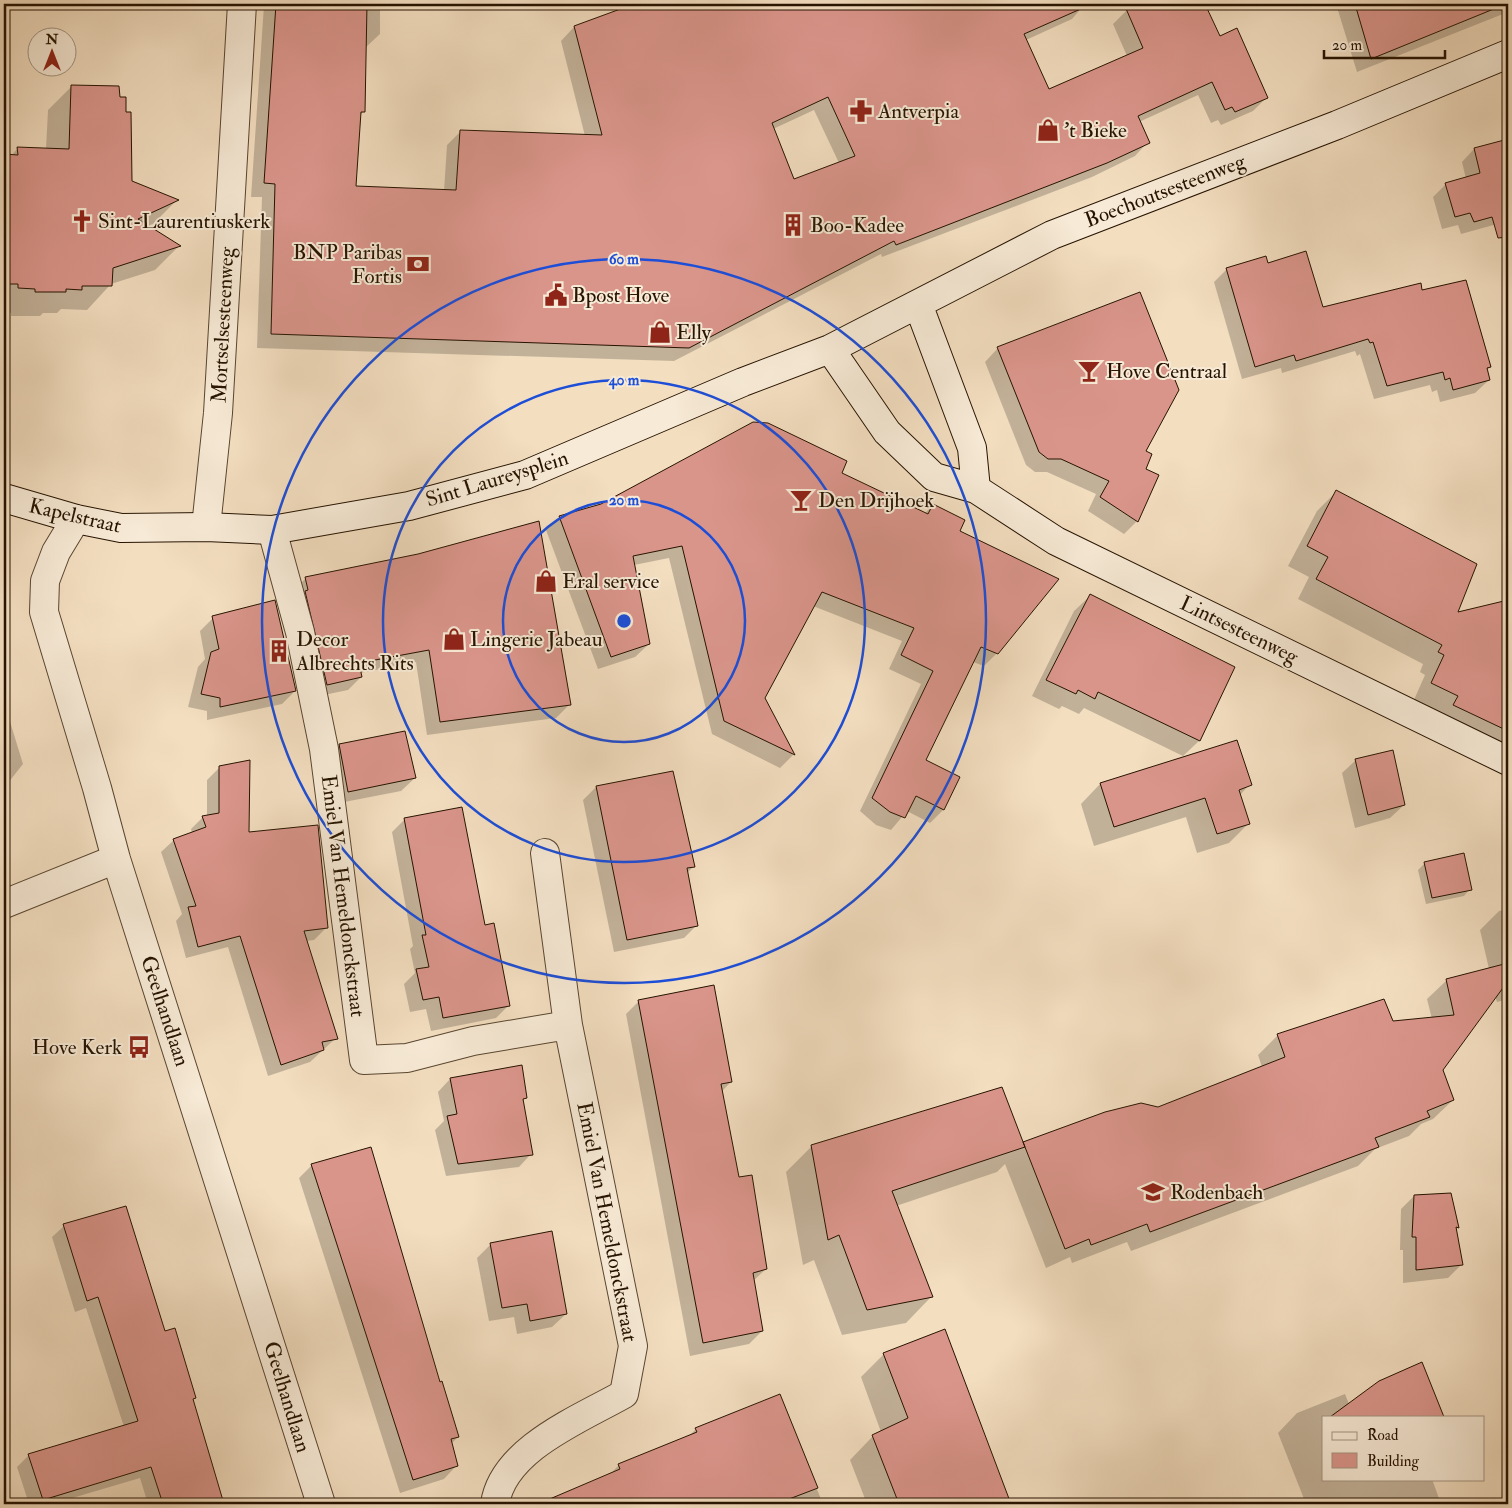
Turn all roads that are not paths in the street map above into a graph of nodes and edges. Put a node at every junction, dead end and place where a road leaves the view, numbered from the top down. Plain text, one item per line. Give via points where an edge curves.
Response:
1 (242, 4) edge
2 (1508, 54) edge
3 (918, 304) junction
4 (830, 349) junction
5 (976, 489) junction
6 (4, 498) edge
7 (76, 519) junction
8 (206, 527) junction
9 (272, 530) junction
10 (1508, 761) edge
11 (545, 853) dead end
12 (116, 859) junction
13 (4, 904) edge
14 (568, 1025) junction
15 (320, 1504) edge
16 (495, 1504) edge

1 - 8 street, Mortselsesteenweg via 218,413
2 - 3 street, Boechoutsesteenweg via 1337,125 1052,235
3 - 4 street, Boechoutsesteenweg
3 - 5 street via 972,448
4 - 5 street, Lintsesteenweg via 887,432 934,477
4 - 9 street, Sint Laureysplein via 743,382 525,475 409,506
5 - 10 street, Lintsesteenweg via 1056,541
6 - 7 street, Kapelstraat
7 - 8 street, Kapelstraat via 121,528
7 - 12 street, Geelhandlaan via 56,552 45,582 44,612
8 - 9 street, Sint Laureysplein
9 - 14 street, Emiel Van Hemeldonckstraat via 300,632 324,749 364,1060 407,1058 473,1041
11 - 14 street, Emiel Van Hemeldonckstraat
12 - 13 street
12 - 15 street, Geelhandlaan
14 - 16 street, Emiel Van Hemeldonckstraat via 633,1346 624,1394 536,1444 510,1467

